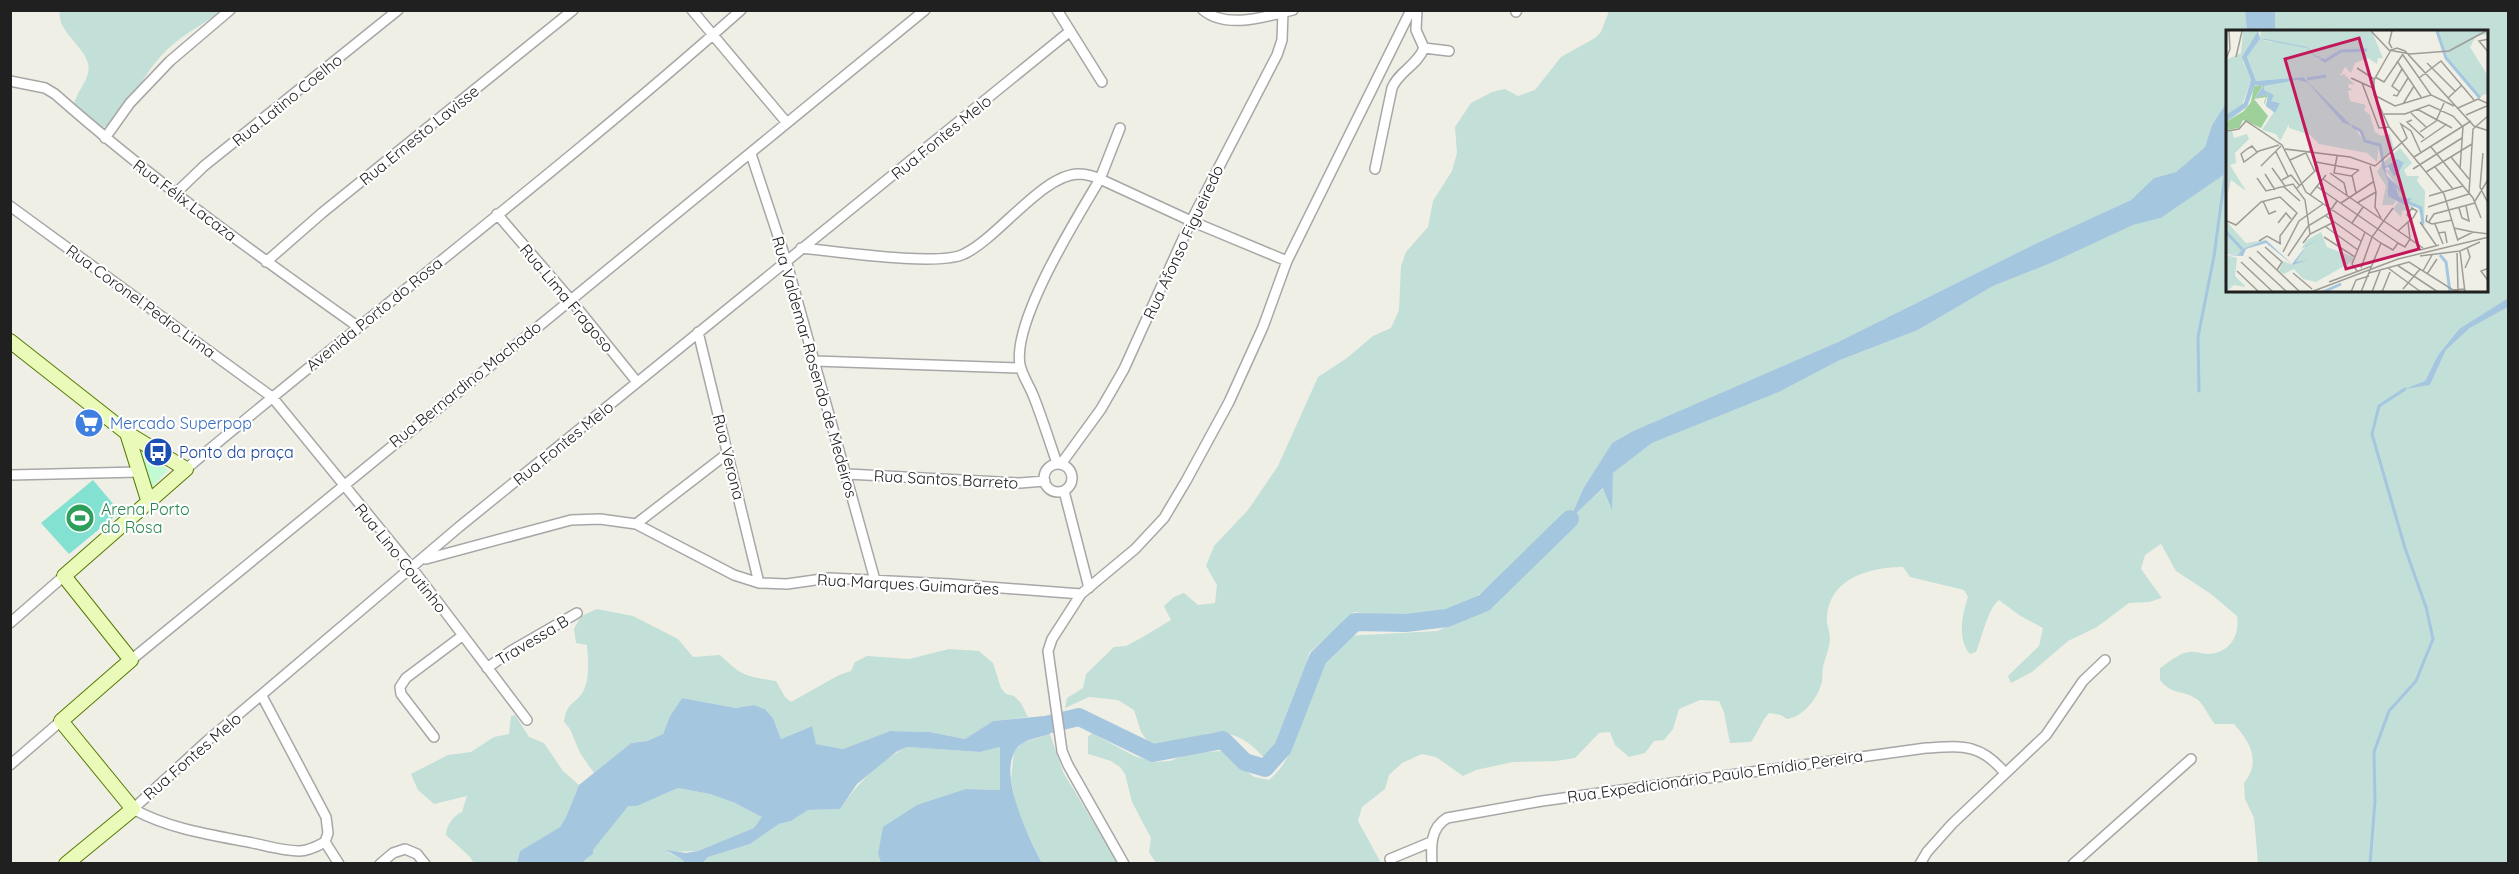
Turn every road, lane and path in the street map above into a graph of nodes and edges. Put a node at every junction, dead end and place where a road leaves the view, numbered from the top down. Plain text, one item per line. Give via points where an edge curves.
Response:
1 (230, 10) edge
2 (398, 10) edge
3 (556, 10) edge
4 (573, 10) edge
5 (692, 10) edge
6 (741, 10) edge
7 (925, 10) edge
8 (1058, 10) edge
9 (1203, 10) edge
10 (1411, 10) edge
11 (1417, 10) edge
12 (1288, 11) edge
13 (558, 22) junction
14 (1069, 32) junction
15 (711, 36) junction
16 (1424, 48) junction
17 (1449, 51) dead end
18 (10, 81) edge
19 (1102, 82) dead end
20 (788, 123) junction
21 (1120, 128) dead end
22 (105, 138) junction
23 (752, 154) junction
24 (1375, 169) dead end
25 (1100, 179) junction
26 (177, 192) junction
27 (10, 206) edge
28 (497, 214) junction
29 (1191, 221) junction
30 (801, 248) junction
31 (786, 260) junction
32 (1287, 261) junction
33 (266, 262) junction
34 (570, 299) junction
35 (357, 326) junction
36 (698, 332) junction
37 (10, 342) edge
38 (815, 361) junction
39 (1020, 368) junction
40 (637, 382) junction
41 (272, 397) junction
42 (127, 433) junction
43 (728, 453) junction
44 (1059, 464) junction
45 (186, 469) junction
46 (139, 472) junction
47 (847, 474) junction
48 (10, 475) edge
49 (1045, 481) junction
50 (342, 485) junction
51 (1064, 491) junction
52 (149, 503) junction
53 (636, 524) junction
54 (423, 560) junction
55 (411, 568) junction
56 (64, 576) junction
57 (875, 580) junction
58 (759, 583) junction
59 (1085, 591) junction
60 (578, 613) dead end
61 (10, 623) edge
62 (462, 636) junction
63 (131, 660) junction
64 (2105, 660) dead end
65 (487, 668) junction
66 (262, 696) junction
67 (528, 720) dead end
68 (61, 721) junction
69 (434, 737) dead end
70 (2191, 759) dead end
71 (10, 765) edge
72 (2005, 773) junction
73 (133, 809) junction
74 (325, 842) junction
75 (1431, 842) junction
76 (1390, 859) dead end
77 (66, 864) edge
78 (339, 864) edge
79 (380, 864) edge
80 (425, 864) edge
81 (1124, 864) edge
82 (1432, 864) edge
83 (1920, 864) edge
84 (2073, 864) edge

1 - 22 street via 170,61 130,103
2 - 26 street, Rua Latino Coelho
3 - 13 street
4 - 13 street, Rua Ernesto Lavisse
5 - 15 street
6 - 15 street, Avenida Porto do Rosa
7 - 20 street, Rua Bernardino Machado
8 - 14 street
9 - 12 street via 1221,19 1248,19
10 - 32 street
11 - 16 street via 1416,30
12 - 29 street, Rua Afonso Figueiredo via 1277,55
13 - 33 street, Rua Ernesto Lavisse
14 - 19 street
14 - 30 street, Rua Fontes Melo
15 - 20 street
15 - 28 street, Avenida Porto do Rosa
16 - 17 street
16 - 24 street via 1420,59 1395,80
18 - 22 street, Rua Félix Lacaza via 45,88
20 - 23 street, Rua Bernardino Machado
21 - 25 street
22 - 26 street, Rua Félix Lacaza
23 - 31 street, Rua Valdemar Rosendo de Medeiros
23 - 34 street, Rua Bernardino Machado
25 - 29 street
25 - 30 street via 1077,174 1060,178 986,240 956,257 902,257
25 - 39 street via 1035,298 1022,343
26 - 33 street, Rua Félix Lacaza
27 - 41 street, Rua Coronel Pedro Lima
28 - 34 street, Rua Lima Fragoso
28 - 35 street, Avenida Porto do Rosa
29 - 32 street
29 - 44 street, Rua Afonso Figueiredo via 1124,369 1101,410
30 - 31 street, Rua Fontes Melo
31 - 36 street, Rua Fontes Melo
31 - 38 street, Rua Valdemar Rosendo de Medeiros
32 - 59 street via 1229,402 1164,518
33 - 35 street, Rua Félix Lacaza
34 - 40 street, Rua Lima Fragoso
34 - 50 street, Rua Bernardino Machado
35 - 41 street, Avenida Porto do Rosa
36 - 40 street, Rua Fontes Melo
36 - 43 street, Rua Verona
37 - 42 main road
38 - 39 street
38 - 47 street, Rua Valdemar Rosendo de Medeiros
39 - 44 street
40 - 54 street, Rua Fontes Melo
41 - 45 street, Avenida Porto do Rosa
41 - 50 street, Rua Lino Coutinho
42 - 45 main road
42 - 46 main road
43 - 53 street
43 - 58 street, Rua Verona
44 - 49 street via 1047,470
44 - 51 street via 1072,473
45 - 52 main road, Avenida Porto do Rosa
46 - 48 street
46 - 52 main road
47 - 49 street, Rua Santos Barreto
47 - 57 street, Rua Valdemar Rosendo de Medeiros
49 - 51 street via 1052,490
50 - 55 street, Rua Lino Coutinho
50 - 63 street, Rua Bernardino Machado
51 - 59 street
52 - 56 main road, Avenida Porto do Rosa
53 - 54 street, Rua Marques Guimarães via 571,520
53 - 58 street, Rua Marques Guimarães via 734,575
54 - 55 street, Rua Fontes Melo
55 - 62 street, Rua Lino Coutinho
55 - 66 street, Rua Fontes Melo
56 - 61 street, Avenida Porto do Rosa
56 - 63 main road
57 - 58 street, Rua Marques Guimarães via 830,578
57 - 59 street, Rua Marques Guimarães
59 - 81 street via 1048,651 1054,705 1068,765
60 - 65 street, Travessa B
62 - 65 street, Rua Lino Coutinho
62 - 69 street via 406,678 400,687 401,694
63 - 68 main road, Rua Bernardino Machado
64 - 72 street via 2083,681 2046,735
65 - 67 street, Rua Lino Coutinho
66 - 73 street, Rua Fontes Melo
66 - 74 street via 326,817
68 - 71 street, Rua Bernardino Machado
68 - 73 main road
70 - 84 street
72 - 75 street, Rua Expedicionário Paulo Emídio Pereira via 1988,755 1964,746 1867,755 1453,816 1442,821
72 - 83 street via 1937,840
73 - 74 street via 198,832 283,849 298,851
73 - 77 main road, Rua Fontes Melo
74 - 78 street
75 - 76 street
75 - 82 street
79 - 80 street via 405,849 417,854

